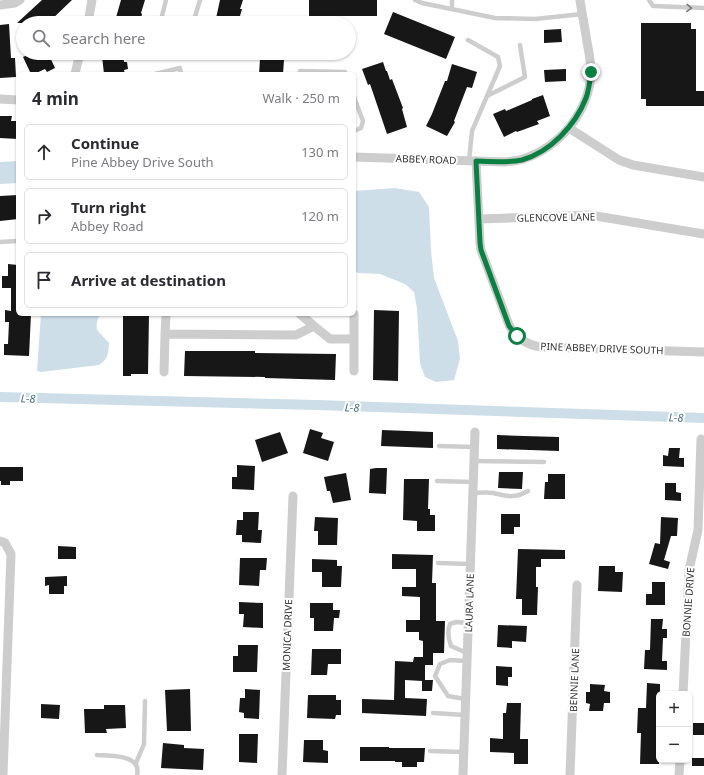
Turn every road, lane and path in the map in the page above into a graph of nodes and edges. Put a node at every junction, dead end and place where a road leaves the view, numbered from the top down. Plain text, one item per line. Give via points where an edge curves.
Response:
1 (20, 0) edge
2 (92, 0) edge
3 (166, 0) edge
4 (200, 0) edge
5 (415, 0) edge
6 (452, 0) edge
7 (580, 0) edge
8 (649, 0) edge
9 (0, 5) edge
10 (704, 8) edge
11 (452, 9) junction
12 (582, 14) junction
13 (89, 16) edge
14 (162, 16) edge
15 (196, 16) edge
16 (468, 40) dead end
17 (520, 45) dead end
18 (78, 60) edge
19 (75, 72) edge
20 (163, 72) edge
21 (181, 72) edge
22 (300, 72) edge
23 (345, 72) edge
24 (487, 96) junction
25 (0, 99) edge
26 (16, 100) edge
27 (356, 102) edge
28 (569, 128) junction
29 (356, 130) edge
30 (356, 157) edge
31 (472, 161) junction
32 (704, 177) edge
33 (478, 219) junction
34 (704, 234) edge
35 (16, 241) edge
36 (0, 242) edge
37 (166, 316) edge
38 (302, 316) edge
39 (354, 316) edge
40 (314, 326) junction
41 (165, 334) junction
42 (354, 340) junction
43 (704, 352) edge
44 (354, 371) dead end
45 (164, 372) dead end
46 (475, 432) dead end
47 (701, 439) dead end
48 (439, 446) dead end
49 (474, 447) junction
50 (474, 461) junction
51 (544, 462) dead end
52 (437, 482) dead end
53 (473, 482) junction
54 (528, 491) dead end
55 (473, 493) junction
56 (293, 496) dead end
57 (0, 541) edge
58 (438, 563) dead end
59 (470, 564) junction
60 (577, 585) dead end
61 (468, 623) junction
62 (467, 657) junction
63 (3, 674) edge
64 (683, 691) edge
65 (465, 699) junction
66 (145, 701) dead end
67 (433, 713) dead end
68 (465, 715) junction
69 (430, 751) dead end
70 (463, 752) junction
71 (97, 755) dead end
72 (680, 763) edge
73 (136, 764) junction
74 (2, 772) edge
75 (137, 775) edge
76 (282, 775) edge
77 (463, 775) edge
78 (570, 775) edge
79 (679, 775) edge

1 - 9 street
2 - 13 street
3 - 14 lane
4 - 15 lane
5 - 11 lane
6 - 11 lane
7 - 12 street, ABBEY ROAD
8 -> 10 lane via 653,6
11 - 12 lane via 495,18 535,19
12 - 28 street, ABBEY ROAD via 591,72 586,98
16 - 24 lane via 498,57 500,66
17 - 24 lane via 525,77
18 - 19 street
20 - 21 lane via 180,68
22 - 23 lane
24 - 31 lane via 472,131
25 - 26 street
27 - 29 lane via 363,121 361,128
28 - 31 street, ABBEY ROAD via 551,145 522,160
28 - 32 street via 626,163
30 - 31 street, ABBEY ROAD
31 - 33 street, PINE ABBEY DRIVE SOUTH
33 - 34 street, GLENCOVE LANE via 590,215
33 - 43 street, PINE ABBEY DRIVE SOUTH via 481,250 509,326 522,340 541,347
35 - 36 lane
37 - 41 street
38 - 40 street
39 - 42 street
40 - 41 street via 296,336
40 - 42 street via 330,338
41 - 45 street
42 - 44 street
46 - 49 street, LAURA LANE
47 - 64 street, BONNIE DRIVE via 698,530 689,570
48 - 49 lane
49 - 50 street, LAURA LANE
50 - 51 lane
50 - 53 street, LAURA LANE
52 - 53 lane
53 - 55 street, LAURA LANE
54 - 55 lane via 513,496
55 - 59 street, LAURA LANE
56 - 76 street, MONICA DRIVE
57 - 63 street via 5,543 11,554
58 - 59 lane
59 - 61 street, LAURA LANE
60 - 78 street, BENNIE LANE
61 - 62 street, LAURA LANE
61 - 62 lane via 456,622 450,624 448,629 451,646
62 - 65 street, LAURA LANE
62 - 65 lane via 440,664 435,676 448,696
63 - 74 street
65 - 68 street, LAURA LANE
66 - 73 lane via 144,744
67 - 68 lane
68 - 70 street, LAURA LANE
69 - 70 lane
70 - 77 street, LAURA LANE
71 - 73 lane via 125,757
72 - 79 street
73 - 75 lane

